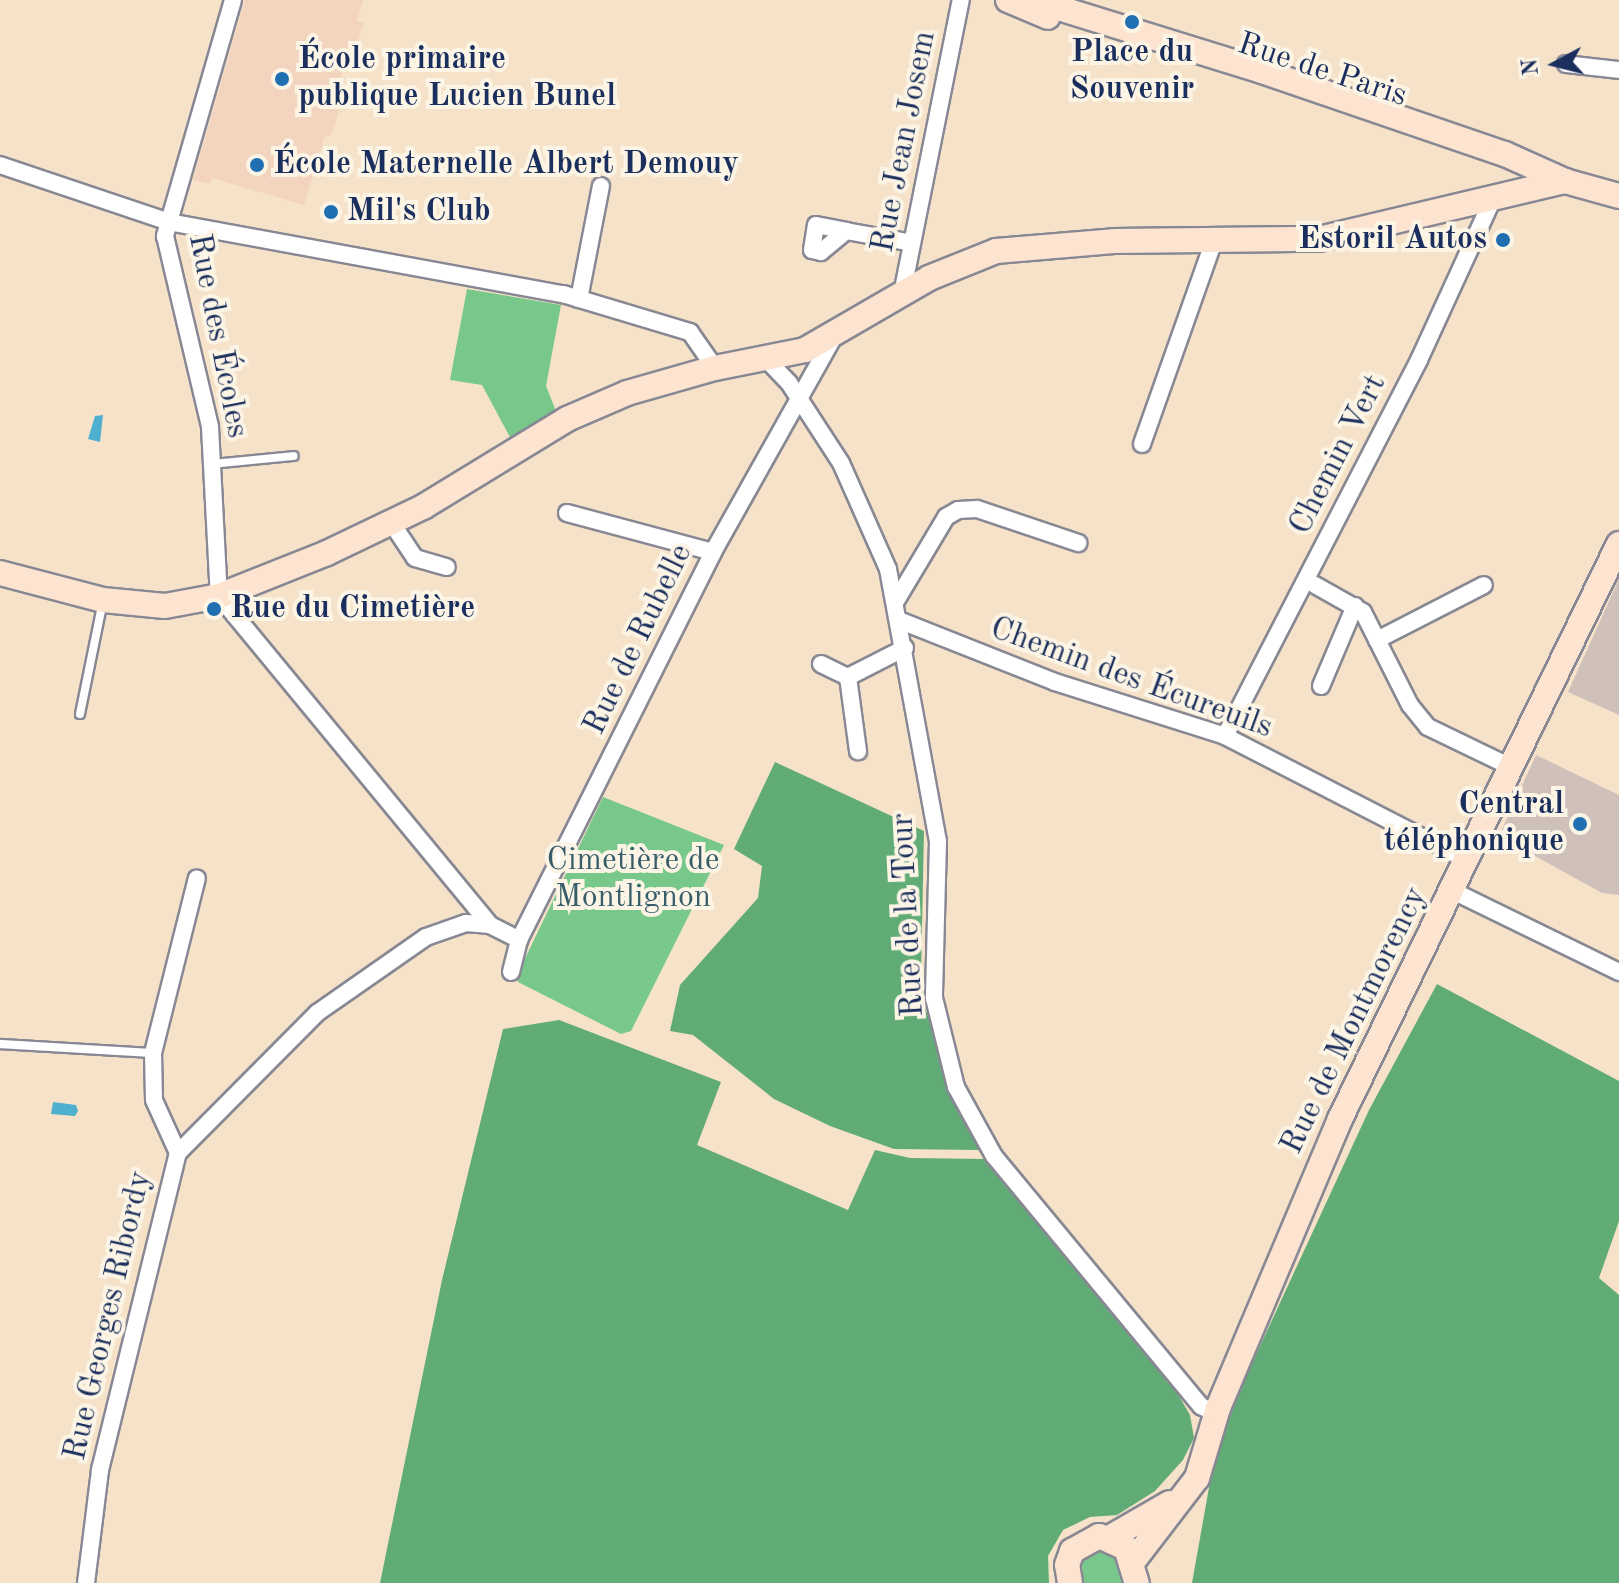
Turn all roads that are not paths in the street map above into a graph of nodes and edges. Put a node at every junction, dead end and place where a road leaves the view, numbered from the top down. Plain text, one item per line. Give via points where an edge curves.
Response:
1 (233, 0) edge
2 (961, 0) edge
3 (1008, 0) edge
4 (1033, 0) edge
5 (1566, 64) dead end
6 (1619, 70) edge
7 (0, 165) edge
8 (1565, 181) junction
9 (601, 186) dead end
10 (1533, 186) junction
11 (1494, 196) junction
12 (1619, 196) edge
13 (169, 222) junction
14 (846, 231) dead end
15 (1214, 241) junction
16 (912, 243) junction
17 (902, 294) junction
18 (579, 299) junction
19 (832, 340) junction
20 (764, 357) junction
21 (715, 368) junction
22 (799, 402) junction
23 (1142, 444) dead end
24 (294, 456) dead end
25 (212, 464) junction
26 (567, 513) dead end
27 (391, 522) junction
28 (1078, 543) dead end
29 (713, 552) junction
30 (1616, 556) edge
31 (447, 567) dead end
32 (0, 573) edge
33 (1315, 585) dead end
34 (1484, 585) dead end
35 (219, 596) junction
36 (103, 600) junction
37 (896, 601) junction
38 (1355, 606) junction
39 (901, 621) junction
40 (1377, 640) junction
41 (905, 648) junction
42 (821, 664) dead end
43 (848, 677) junction
44 (1321, 686) dead end
45 (80, 714) dead end
46 (1225, 736) junction
47 (858, 751) dead end
48 (1513, 768) junction
49 (1468, 861) junction
50 (197, 878) dead end
51 (1453, 891) junction
52 (490, 925) junction
53 (519, 940) junction
54 (511, 972) dead end
55 (1619, 972) edge
56 (0, 1044) edge
57 (153, 1053) junction
58 (178, 1153) junction
59 (1216, 1414) junction
60 (1189, 1491) junction
61 (1111, 1537) junction
62 (1134, 1573) edge
63 (86, 1583) edge
64 (1070, 1583) edge

1 - 13 street, Rue des Écoles
2 - 16 street, Rue Jean Josem
3 - 10 main road, Rue de Paris via 1517,167
4 - 8 main road, Rue de Paris via 1276,75 1505,154
5 - 6 street
7 - 13 street
8 - 10 main road, Rue de Paris
8 - 12 main road, Rue de Paris
9 - 18 street
10 - 11 main road
11 - 15 main road via 1345,235
11 - 46 street, Chemin Vert via 1419,360
13 - 18 street
13 - 25 street, Rue des Écoles via 165,236 210,427
14 - 16 street
15 - 17 main road via 1114,241 996,251
15 - 23 street
16 - 17 street, Rue Jean Josem
17 - 19 main road
18 - 21 street via 690,332
19 - 20 main road
19 - 22 street, Rue de Rubelle
20 - 21 main road
20 - 22 street, Rue de la Tour
21 - 27 main road via 627,393 567,419
22 - 29 street, Rue de Rubelle
22 - 37 street, Rue de la Tour via 859,501
24 - 25 lane
25 - 35 street, Rue des Écoles
26 - 29 street
27 - 31 street via 415,558
27 - 35 main road
28 - 37 street via 977,509 958,510 946,517
29 - 53 street, Rue de Rubelle
30 - 48 main road, Rue de Montmorency
32 - 36 main road
33 - 38 street
34 - 40 street
35 - 36 main road via 165,606
35 - 52 street
36 - 45 lane
37 - 39 street, Rue de la Tour
38 - 40 street
38 - 44 street
39 - 41 street, Rue de la Tour
39 - 46 street, Chemin des Écureuils via 1055,682
40 - 48 street via 1410,705 1428,727
41 - 43 street
41 - 59 street, Rue de la Tour via 938,841 934,998 956,1087 994,1156 1201,1406
42 - 43 street
43 - 47 street
46 - 49 street, Chemin des Écureuils
48 - 49 main road, Rue de Montmorency
49 - 51 main road, Rue de Montmorency
50 - 57 street
51 - 55 street
51 - 59 main road, Rue de Montmorency via 1340,1119
52 - 53 street
52 - 58 street, Rue Georges Ribordy via 466,923 426,937 317,1013
53 - 54 street, Rue de Rubelle
56 - 57 lane
57 - 58 street via 154,1100
58 - 63 street, Rue Georges Ribordy via 100,1470
59 - 60 main road, Rue de Montmorency
60 - 61 main road
60 - 62 main road, Rue de Montmorency
61 - 62 main road via 1126,1548
61 - 64 main road via 1078,1544 1067,1565

